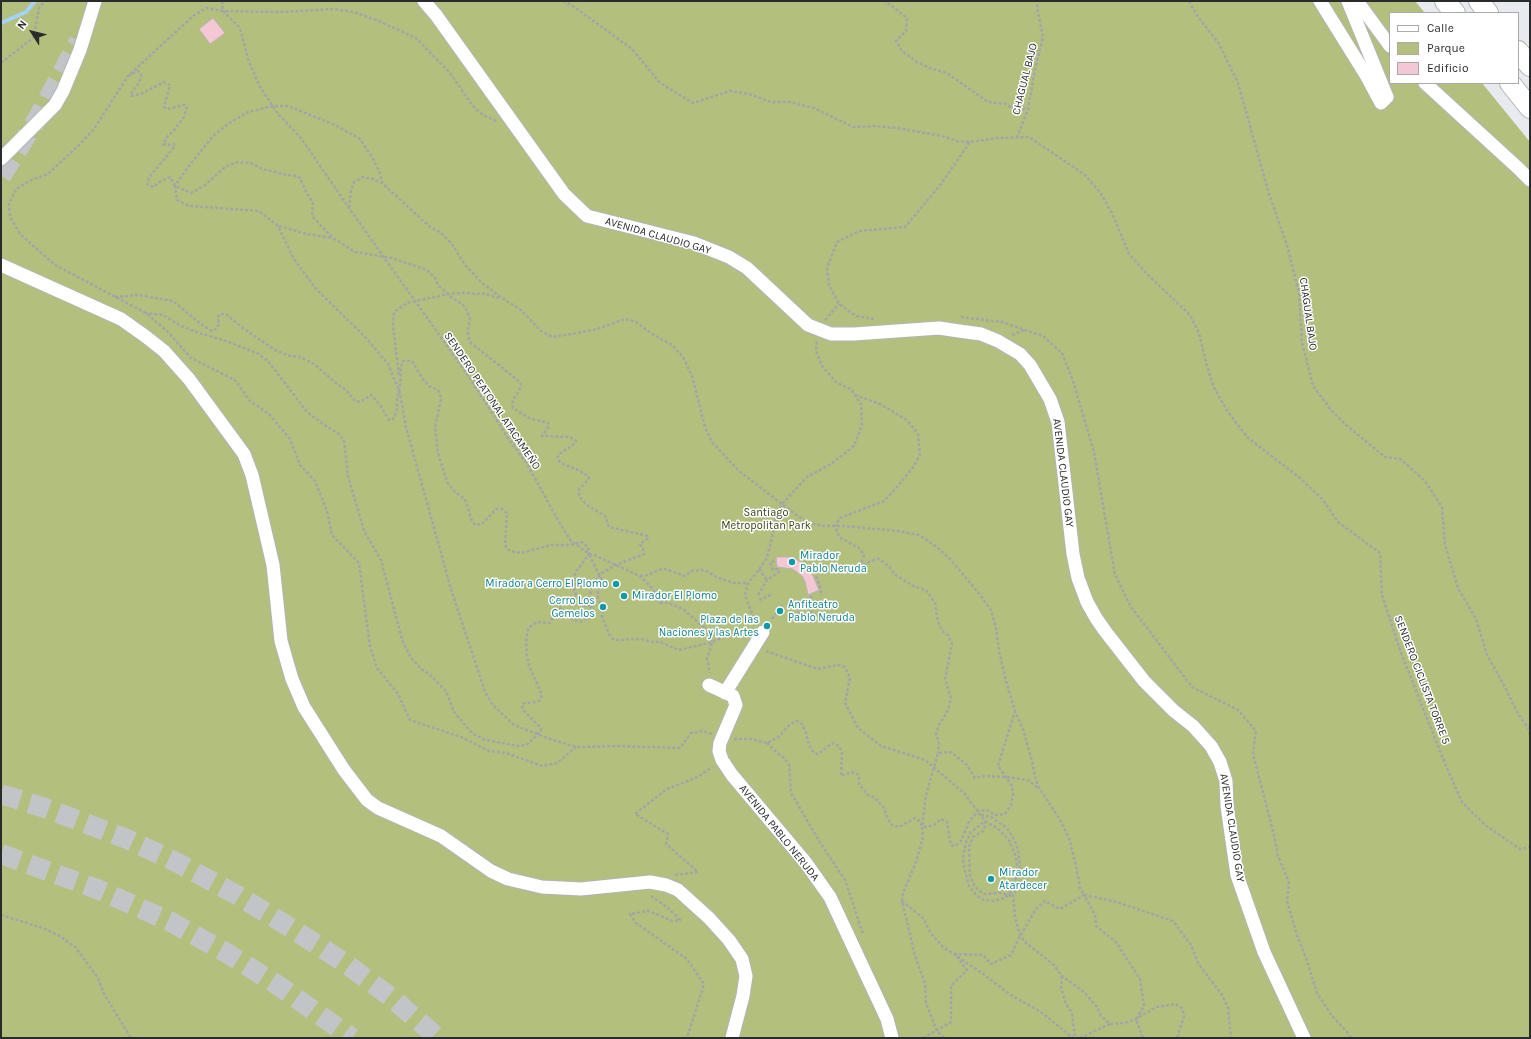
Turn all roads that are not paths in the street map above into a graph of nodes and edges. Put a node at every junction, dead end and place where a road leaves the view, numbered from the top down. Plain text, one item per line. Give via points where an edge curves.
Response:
1 (95, 1) edge
2 (424, 1) edge
3 (1320, 1) edge
4 (1348, 1) edge
5 (1357, 1) edge
6 (1445, 1) edge
7 (1479, 1) edge
8 (1454, 12) edge
9 (1487, 12) edge
10 (1389, 45) edge
11 (1519, 52) edge
12 (1530, 66) edge
13 (1426, 84) edge
14 (1511, 84) edge
15 (1530, 108) edge
16 (1, 159) edge
17 (1530, 180) edge
18 (1, 265) edge
19 (763, 632) road end
20 (709, 685) road end
21 (725, 693) junction
22 (732, 1038) edge
23 (892, 1038) edge
24 (1304, 1038) edge

1 - 16 street via 80,50 55,105
2 - 24 street, AVENIDA CLAUDIO GAY via 564,194 587,216 694,243 729,257 746,268 808,325 831,334 939,328 960,330 998,341 1020,354 1030,365 1050,399 1058,422 1078,578 1096,618 1105,631 1144,680 1211,746 1220,762 1226,781 1237,875 1264,952
3 - 4 street via 1381,103 1387,97
5 - 10 street
6 - 8 highway
7 - 9 highway
11 - 12 highway
13 - 17 street
14 - 15 highway
18 - 22 street via 121,319 145,336 189,379 244,454 252,475 273,565 281,641 292,679 304,707 344,770 368,800 378,808 441,836 491,871 508,879 542,887 581,890 650,882 678,890 709,918 742,959 746,976
19 - 21 street
20 - 21 street, AVENIDA PABLO NERUDA
21 - 23 street, AVENIDA PABLO NERUDA via 733,696 736,705 720,743 722,760 806,863 830,897 887,1019

